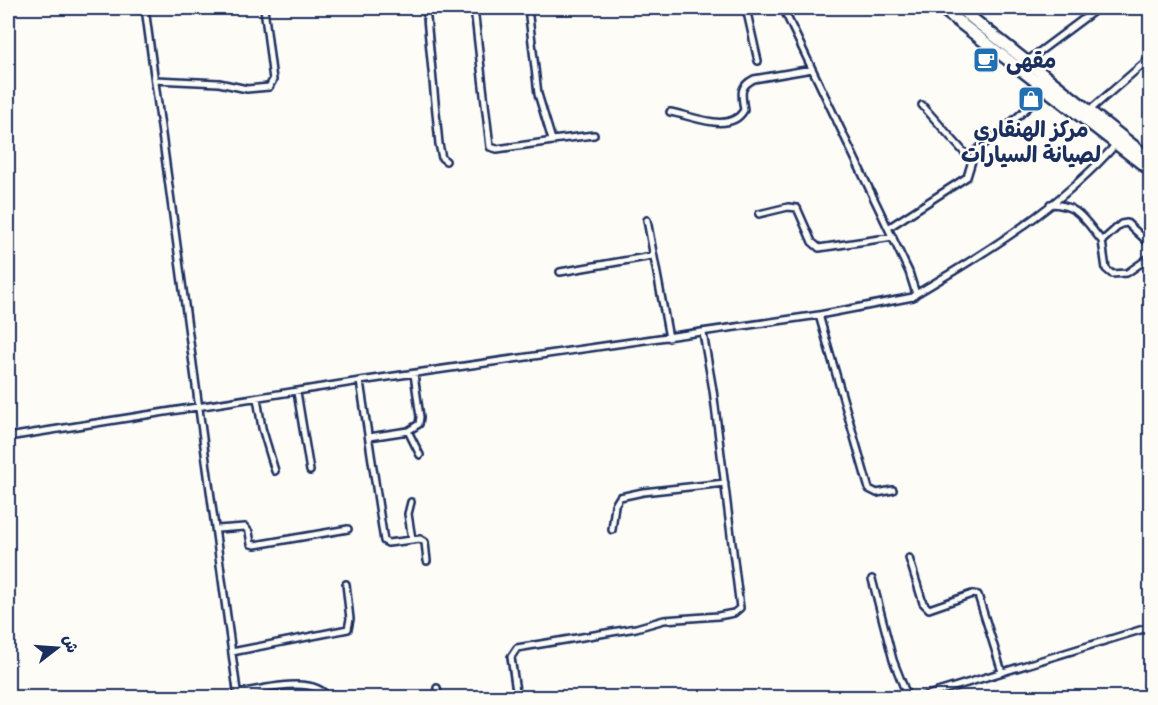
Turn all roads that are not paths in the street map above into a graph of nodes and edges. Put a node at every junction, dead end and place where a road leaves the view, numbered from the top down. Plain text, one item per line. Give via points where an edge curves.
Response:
1 (144, 8) edge
2 (264, 8) edge
3 (426, 8) edge
4 (474, 8) edge
5 (528, 8) edge
6 (746, 8) edge
7 (783, 8) edge
8 (941, 8) edge
9 (959, 8) edge
10 (1098, 8) edge
11 (1150, 58) edge
12 (758, 61) dead end
13 (1027, 61) junction
14 (812, 69) junction
15 (155, 80) junction
16 (1047, 90) junction
17 (922, 105) dead end
18 (1090, 110) junction
19 (670, 112) dead end
20 (594, 135) dead end
21 (553, 141) junction
22 (1117, 143) junction
23 (970, 159) junction
24 (1150, 159) edge
25 (446, 160) dead end
26 (1150, 170) edge
27 (1050, 204) junction
28 (759, 214) dead end
29 (647, 220) dead end
30 (888, 228) junction
31 (893, 237) junction
32 (1102, 241) junction
33 (1150, 244) edge
34 (652, 255) junction
35 (1150, 257) edge
36 (560, 272) dead end
37 (916, 294) junction
38 (819, 315) junction
39 (703, 333) junction
40 (669, 338) junction
41 (414, 374) junction
42 (360, 381) junction
43 (297, 392) junction
44 (257, 398) junction
45 (201, 406) junction
46 (408, 431) junction
47 (8, 437) edge
48 (369, 437) junction
49 (420, 455) dead end
50 (275, 471) dead end
51 (310, 471) dead end
52 (725, 483) junction
53 (893, 490) dead end
54 (411, 502) dead end
55 (217, 529) junction
56 (348, 529) dead end
57 (612, 530) dead end
58 (412, 539) junction
59 (909, 558) dead end
60 (427, 561) dead end
61 (873, 579) dead end
62 (346, 584) dead end
63 (1150, 627) edge
64 (232, 652) junction
65 (1002, 672) junction
66 (437, 688) dead end
67 (238, 695) edge
68 (328, 698) edge
69 (439, 698) edge
70 (517, 698) edge
71 (908, 698) edge
72 (918, 698) edge

1 - 15 street
2 - 15 street via 273,80 269,87 251,89
3 - 25 street via 439,144
4 - 21 street via 490,147
5 - 21 street via 538,94
6 - 12 street
7 - 14 street
8 - 16 highway
9 - 13 highway
10 - 13 street
11 - 18 street
13 - 18 highway
14 - 19 street via 746,83 740,94 744,110 734,120 721,122
14 - 30 street
15 - 45 street
16 - 22 highway
16 - 23 street
17 - 23 street
18 - 24 highway
20 - 21 street
22 - 26 highway
22 - 27 street via 1096,168
23 - 30 street via 967,177
27 - 32 street via 1074,208
27 - 37 street via 1008,237
28 - 31 street via 797,208 812,243 819,248
29 - 34 street
30 - 31 street
31 - 37 street
32 - 33 street via 1127,223
32 - 35 street via 1106,269 1112,274 1127,273
34 - 36 street
34 - 40 street
37 - 38 street via 898,301
38 - 39 street
38 - 53 street via 868,489 877,493
39 - 40 street
39 - 52 street
40 - 41 street
41 - 42 street
41 - 46 street via 420,417 419,424
42 - 43 street
42 - 48 street
43 - 44 street
43 - 51 street
44 - 45 street
44 - 50 street
45 - 47 street
45 - 55 street
46 - 48 street
46 - 49 street
48 - 58 street via 384,541
52 - 57 street via 620,497
52 - 70 street via 741,599 739,610 516,648 511,661
54 - 58 street via 408,514
55 - 56 street via 245,527 251,544 255,545
55 - 64 street
58 - 60 street via 423,540
59 - 65 street via 926,607 978,595
61 - 71 street via 893,660
62 - 64 street via 348,629
63 - 65 street
64 - 67 street
65 - 72 street
66 - 69 street
67 - 68 street via 312,684

